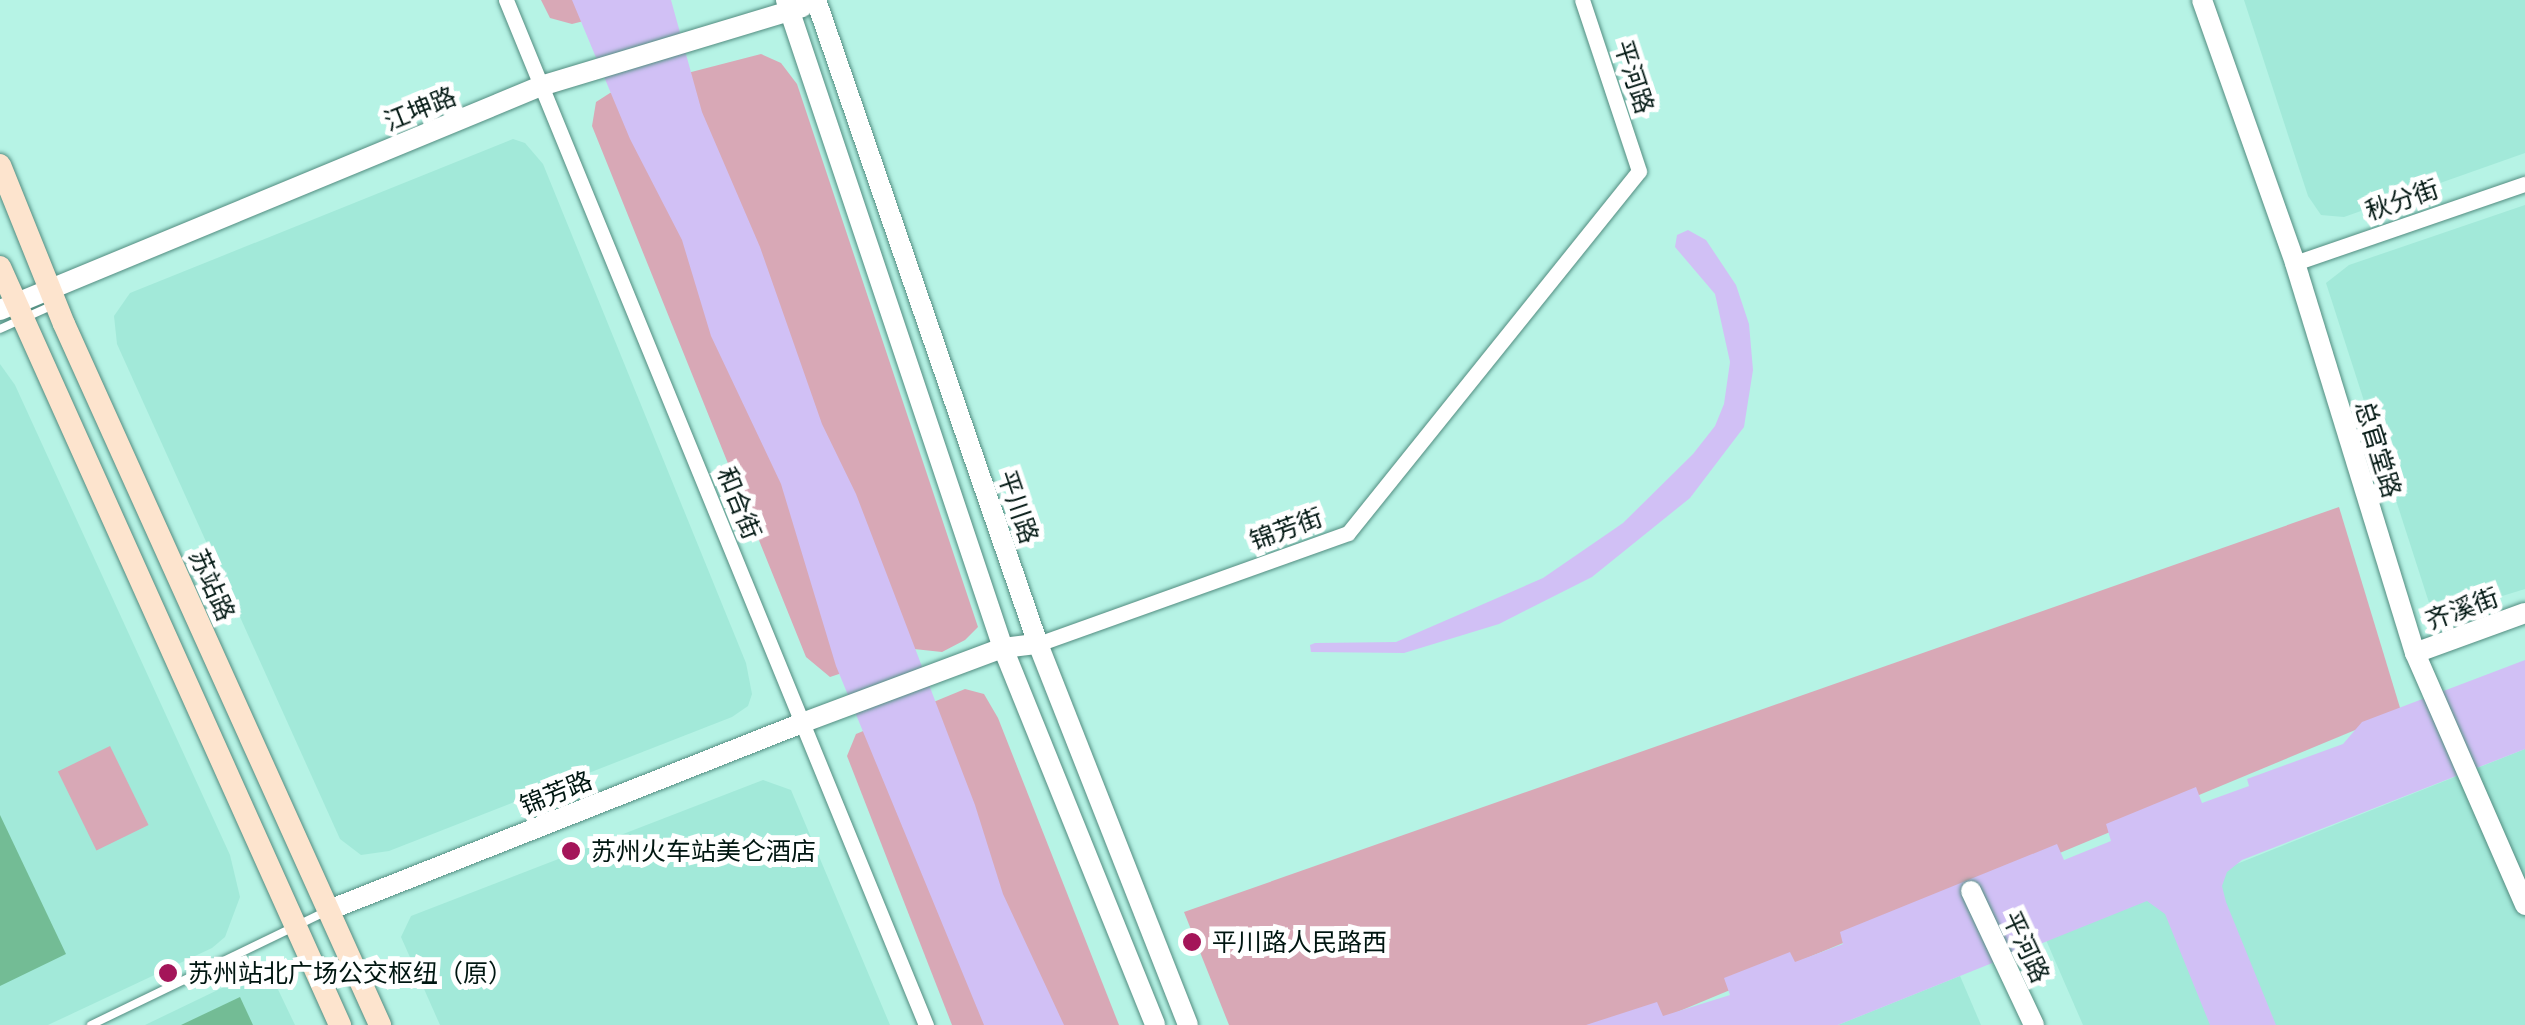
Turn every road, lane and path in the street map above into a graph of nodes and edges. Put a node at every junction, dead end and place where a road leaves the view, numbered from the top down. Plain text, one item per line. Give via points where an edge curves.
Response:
1 (506, 0) edge
2 (1582, 0) edge
3 (2202, 0) edge
4 (816, 2) edge
5 (787, 5) edge
6 (541, 86) junction
7 (0, 164) edge
8 (1639, 170) joint
9 (2525, 184) edge
10 (2295, 263) junction
11 (0, 266) edge
12 (54, 295) junction
13 (12, 310) edge
14 (0, 329) edge
15 (2525, 613) edge
16 (1038, 644) junction
17 (1003, 648) junction
18 (2416, 653) junction
19 (802, 723) junction
20 (1971, 892) dead end
21 (2525, 905) edge
22 (329, 910) junction
23 (294, 926) junction
24 (90, 1025) edge
25 (340, 1025) edge
26 (380, 1025) edge
27 (926, 1025) edge
28 (1155, 1025) edge
29 (1188, 1025) edge
30 (2034, 1025) edge

1 - 6 street, 和合街
2 - 8 street, 平河路
3 - 10 street, 总官堂路
4 - 5 street, 江坤路
4 - 16 street, 平川路
5 - 6 street, 江坤路
5 - 17 street
6 - 12 street, 江坤路
6 - 19 street, 和合街
7 - 12 main road, 苏站路
8 - 16 street, 锦芳街 via 1348,533
9 - 10 street, 秋分街
10 - 18 street, 总官堂路
11 - 13 main road
12 - 13 street, 江坤路
12 - 22 main road, 苏站路
13 - 14 lane
13 - 23 main road
15 - 18 street, 齐溪街
16 - 17 street, 锦芳街
16 - 29 street, 平川路
17 - 19 street, 锦芳街
17 - 28 street
18 - 21 street, 总官堂路
19 - 22 street, 锦芳路
19 - 27 street, 和合街
20 - 30 street, 平河路
22 - 23 lane
22 - 26 main road, 苏站路
23 - 24 lane
23 - 25 main road

